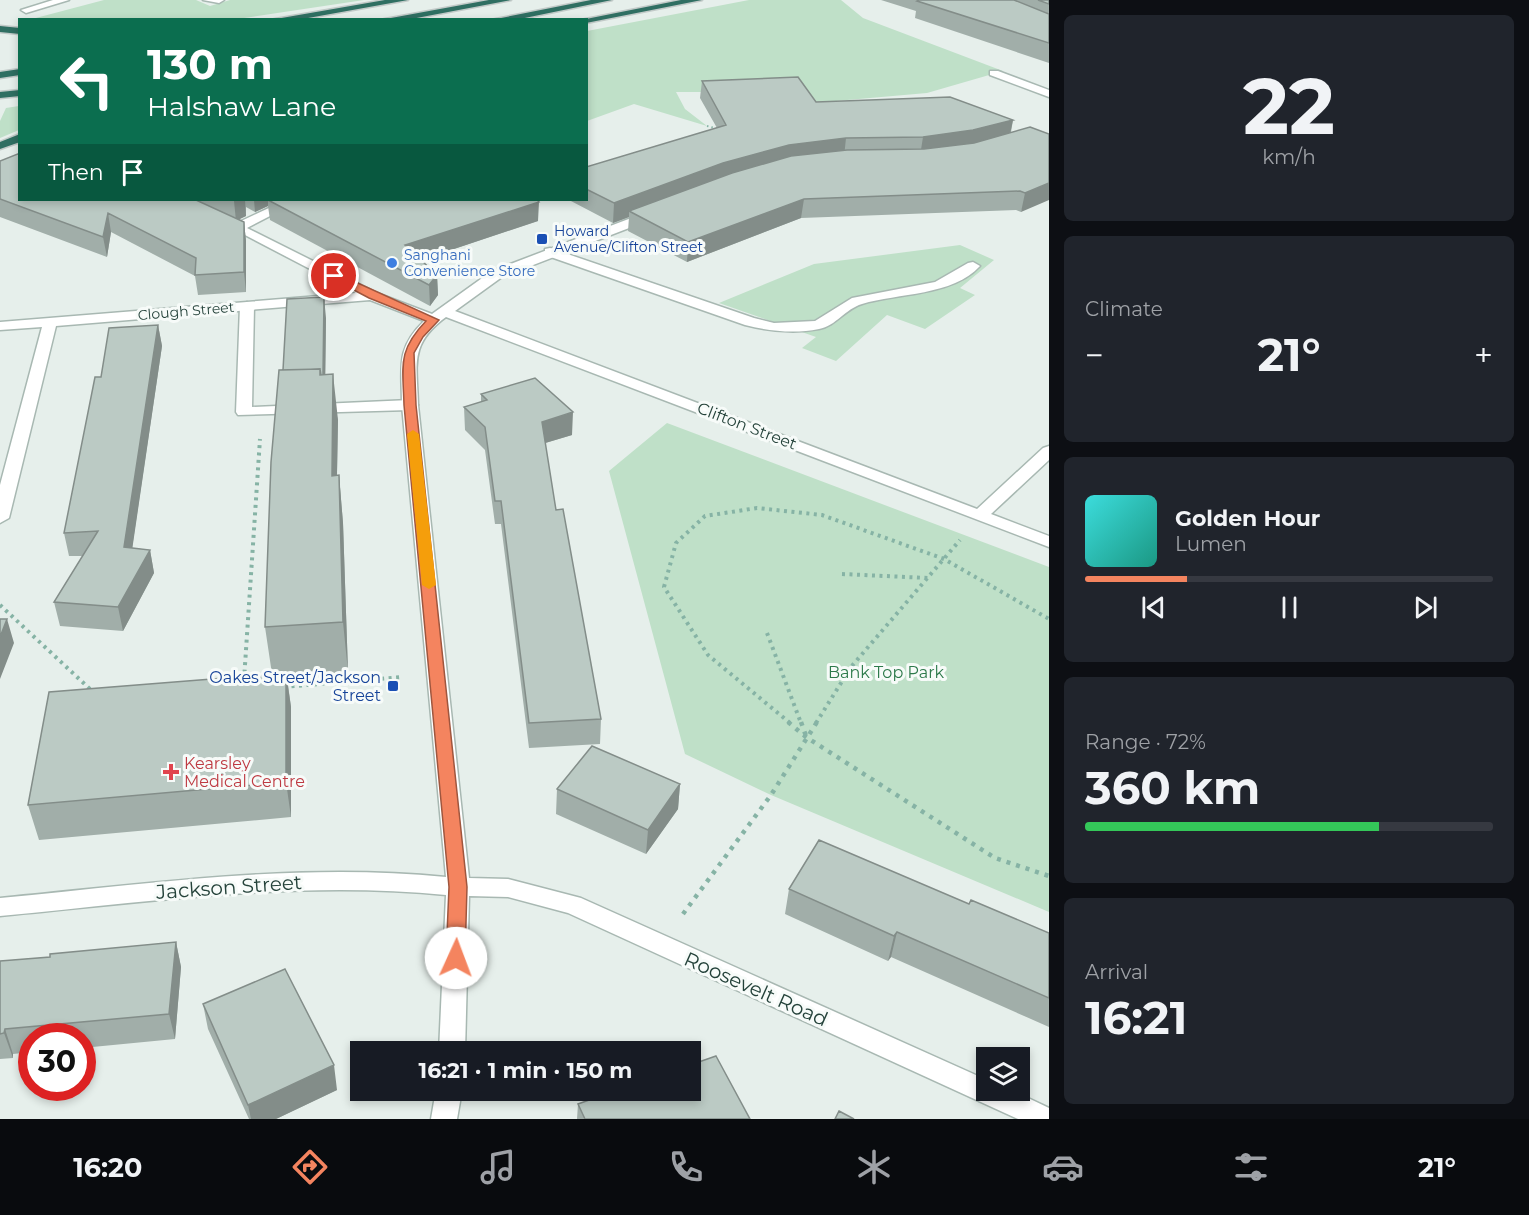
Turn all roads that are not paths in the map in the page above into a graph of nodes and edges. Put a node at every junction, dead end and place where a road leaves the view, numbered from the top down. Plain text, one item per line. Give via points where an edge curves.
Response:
1 (64, 0) edge
2 (208, 0) edge
3 (219, 0) edge
4 (403, 0) edge
5 (506, 0) edge
6 (607, 0) edge
7 (697, 0) edge
8 (26, 10) dead end
9 (288, 18) edge
10 (398, 18) edge
11 (507, 18) edge
12 (588, 21) edge
13 (0, 29) edge
14 (18, 31) edge
15 (18, 72) edge
16 (994, 74) dead end
17 (0, 75) edge
18 (18, 93) edge
19 (1049, 94) edge
20 (0, 95) edge
21 (18, 138) edge
22 (0, 146) edge
23 (293, 201) edge
24 (662, 211) edge
25 (207, 213) edge
26 (238, 227) junction
27 (550, 252) junction
28 (973, 266) dead end
29 (372, 296) junction
30 (247, 306) junction
31 (439, 316) junction
32 (50, 322) junction
33 (0, 326) edge
34 (410, 405) junction
35 (1049, 451) edge
36 (980, 515) junction
37 (0, 518) edge
38 (1049, 542) edge
39 (458, 887) junction
40 (0, 907) edge
41 (452, 1041) edge
42 (447, 1101) edge
43 (444, 1119) edge
44 (1046, 1119) edge

1 - 8 street
2 - 3 street
4 - 9 highway
5 - 10 highway
6 - 11 highway
7 - 12 highway
13 - 14 highway
15 - 17 highway
16 - 19 street
18 - 20 highway
21 - 22 highway
23 - 26 street
24 - 27 street
25 - 26 street, Clifton Street
26 - 29 street, Clifton Street
27 - 28 street via 774,327 817,325 857,301 939,285
27 - 31 street via 498,274
29 - 30 street, Clough Street
29 - 31 street, Clifton Street
30 - 32 street, Clough Street
30 - 34 street via 244,412
31 - 34 street via 418,335 409,353
31 - 36 street, Clifton Street
32 - 33 street, Clough Street
32 - 37 street
34 - 39 street
35 - 36 street
36 - 38 street, Clifton Street
39 - 40 street, Jackson Street via 397,881 269,880
39 - 41 street
39 - 44 street, Roosevelt Road via 508,888 573,905
42 - 43 street

